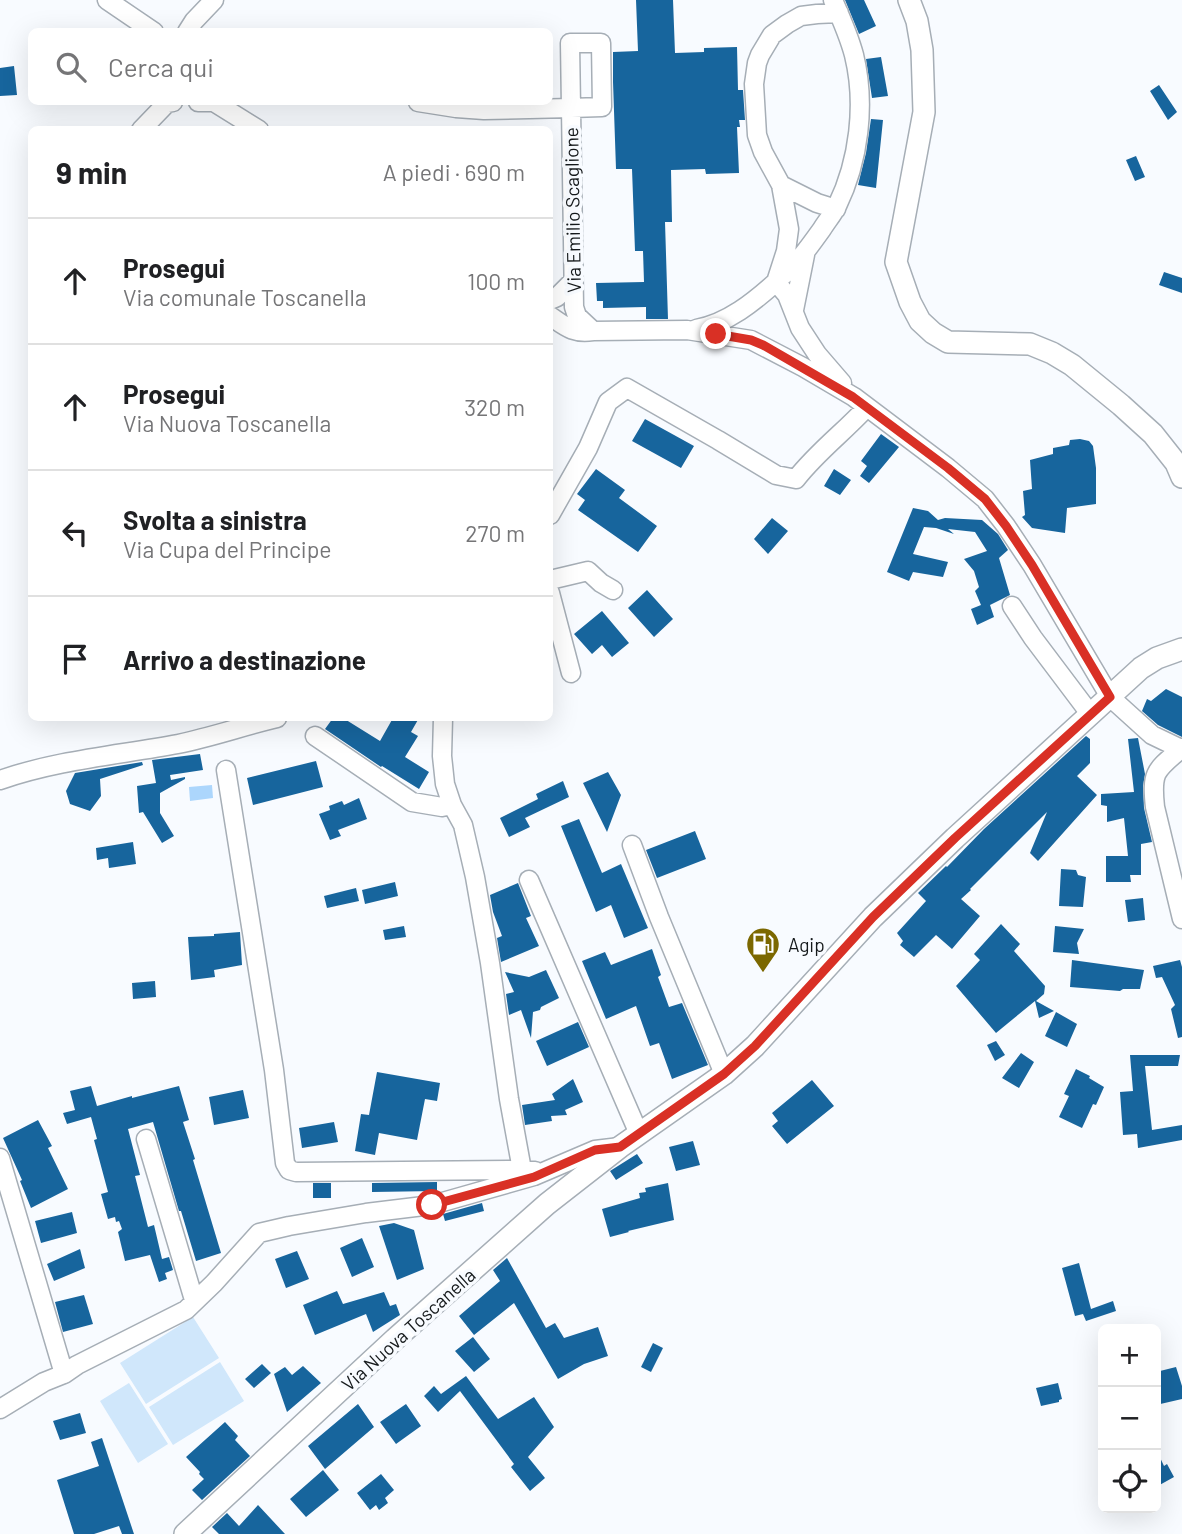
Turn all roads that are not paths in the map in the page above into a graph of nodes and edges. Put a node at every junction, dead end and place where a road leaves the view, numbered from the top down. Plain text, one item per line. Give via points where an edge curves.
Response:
1 (107, 0) edge
2 (214, 0) edge
3 (909, 0) edge
4 (836, 7) edge
5 (129, 15) junction
6 (137, 28) edge
7 (148, 28) edge
8 (190, 28) edge
9 (166, 105) edge
10 (220, 105) edge
11 (437, 105) edge
12 (145, 126) edge
13 (253, 126) edge
14 (781, 185) junction
15 (836, 209) junction
16 (806, 251) junction
17 (573, 281) junction
18 (776, 282) junction
19 (553, 299) edge
20 (742, 309) junction
21 (794, 310) junction
22 (553, 318) edge
23 (687, 330) junction
24 (593, 331) junction
25 (751, 340) junction
26 (817, 354) junction
27 (803, 367) junction
28 (860, 402) junction
29 (1182, 477) edge
30 (553, 510) edge
31 (553, 579) edge
32 (613, 590) dead end
33 (553, 604) edge
34 (1012, 606) dead end
35 (1182, 649) edge
36 (571, 673) dead end
37 (1110, 697) junction
38 (1091, 715) junction
39 (263, 721) edge
40 (443, 721) edge
41 (1152, 735) junction
42 (315, 736) dead end
43 (1181, 749) edge
44 (1161, 765) junction
45 (226, 771) dead end
46 (0, 780) edge
47 (452, 805) junction
48 (632, 845) dead end
49 (529, 880) dead end
50 (1182, 919) edge
51 (724, 1074) junction
52 (639, 1134) junction
53 (146, 1139) dead end
54 (620, 1147) junction
55 (0, 1158) edge
56 (522, 1170) junction
57 (545, 1172) junction
58 (194, 1300) junction
59 (64, 1374) junction
60 (0, 1409) edge
61 (185, 1534) edge

1 - 5 street
2 - 8 street
3 - 29 main road via 922,50 925,112 896,262 920,320 948,342 1030,344 1052,353 1153,434
4 - 14 street via 801,16 772,35 760,55 754,84 757,135
4 - 15 street via 854,56 860,115 854,155
5 - 6 street
5 - 7 street
9 - 12 street
10 - 13 street
11 - 17 street, Via Emilio Scaglione via 484,110 571,108
14 - 15 street
14 - 18 street via 789,229
15 - 16 street
16 - 18 street
16 - 21 street
17 - 19 street
17 - 24 street, Via Emilio Scaglione via 577,316
18 - 20 street
18 - 21 street
20 - 23 street via 703,328
20 - 25 street via 740,326
21 - 26 street
22 - 24 street via 573,331
23 - 24 street
23 - 25 street
25 - 27 street
26 - 27 street
26 - 28 street
27 - 28 street
28 - 30 street via 848,427 796,479 776,475 627,388 608,402 589,448
28 - 37 street via 985,499 1032,565
31 - 32 street via 589,571
33 - 36 street
34 - 38 street
35 - 37 main road, Via Nuova Toscanella via 1157,658
37 - 38 main road, Via Nuova Toscanella
37 - 41 street
38 - 51 main road, Via Nuova Toscanella via 882,908
39 - 46 street via 219,735 37,768
40 - 47 street via 445,784
41 - 43 street
41 - 44 street
42 - 47 street via 412,802
43 - 44 street
44 - 50 street via 1153,789
45 - 56 street via 289,1170
47 - 56 street via 463,825 475,877
48 - 51 street
49 - 52 street
51 - 52 main road, Via Nuova Toscanella
52 - 54 main road, Via Nuova Toscanella
53 - 58 street
54 - 57 street via 595,1150
54 - 61 main road, Via Nuova Toscanella via 547,1204 395,1339
55 - 59 street
56 - 57 street
57 - 58 street via 432,1205 259,1233
58 - 59 street via 186,1310
59 - 60 street

